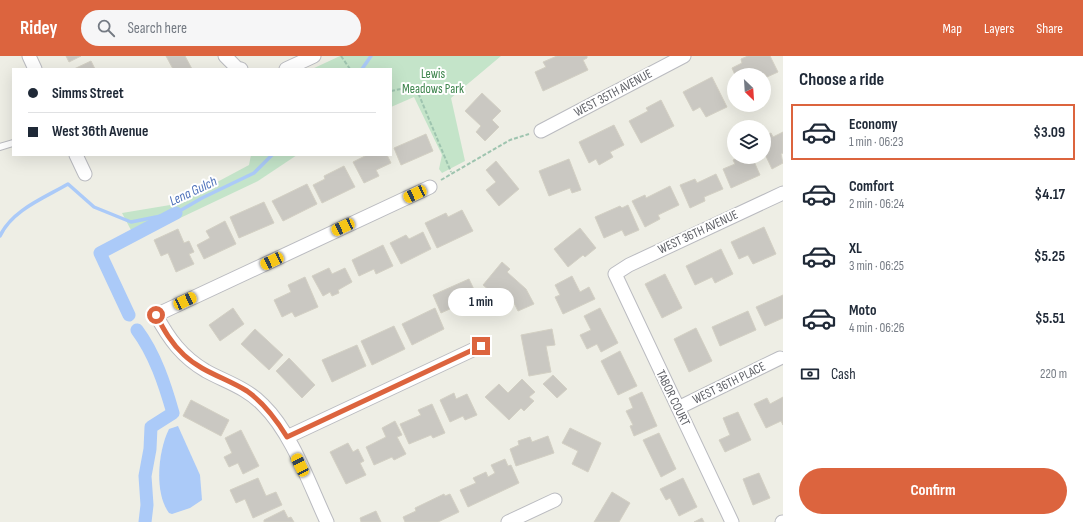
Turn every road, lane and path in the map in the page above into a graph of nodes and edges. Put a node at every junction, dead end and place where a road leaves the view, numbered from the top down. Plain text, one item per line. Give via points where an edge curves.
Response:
1 (29, 56) edge
2 (225, 56) edge
3 (314, 56) edge
4 (341, 56) edge
5 (684, 56) edge
6 (35, 68) edge
7 (239, 68) edge
8 (288, 68) edge
9 (349, 68) edge
10 (392, 91) edge
11 (541, 131) joint
12 (12, 142) edge
13 (0, 148) edge
14 (76, 156) edge
15 (451, 172) junction
16 (85, 174) dead end
17 (430, 187) joint
18 (783, 193) edge
19 (615, 274) joint
20 (481, 346) dead end
21 (780, 358) dead end
22 (678, 408) junction
23 (287, 437) junction
24 (554, 500) dead end
25 (328, 522) edge
26 (508, 522) edge
27 (732, 522) edge

1 - 6 street
2 - 7 street
3 - 8 street
4 - 9 path
5 - 11 street, WEST 35TH AVENUE
10 - 15 path via 410,86 419,95
11 - 15 path via 510,140
12 - 13 lane
14 - 16 street
15 - 17 path
17 - 23 street via 156,315 173,344 185,356 206,371 248,392 276,418
18 - 19 street, WEST 36TH AVENUE via 628,265
19 - 22 street, TABOR COURT
20 - 23 street
21 - 22 street, WEST 36TH PLACE
22 - 27 street, TABOR COURT
23 - 25 street
24 - 26 street

